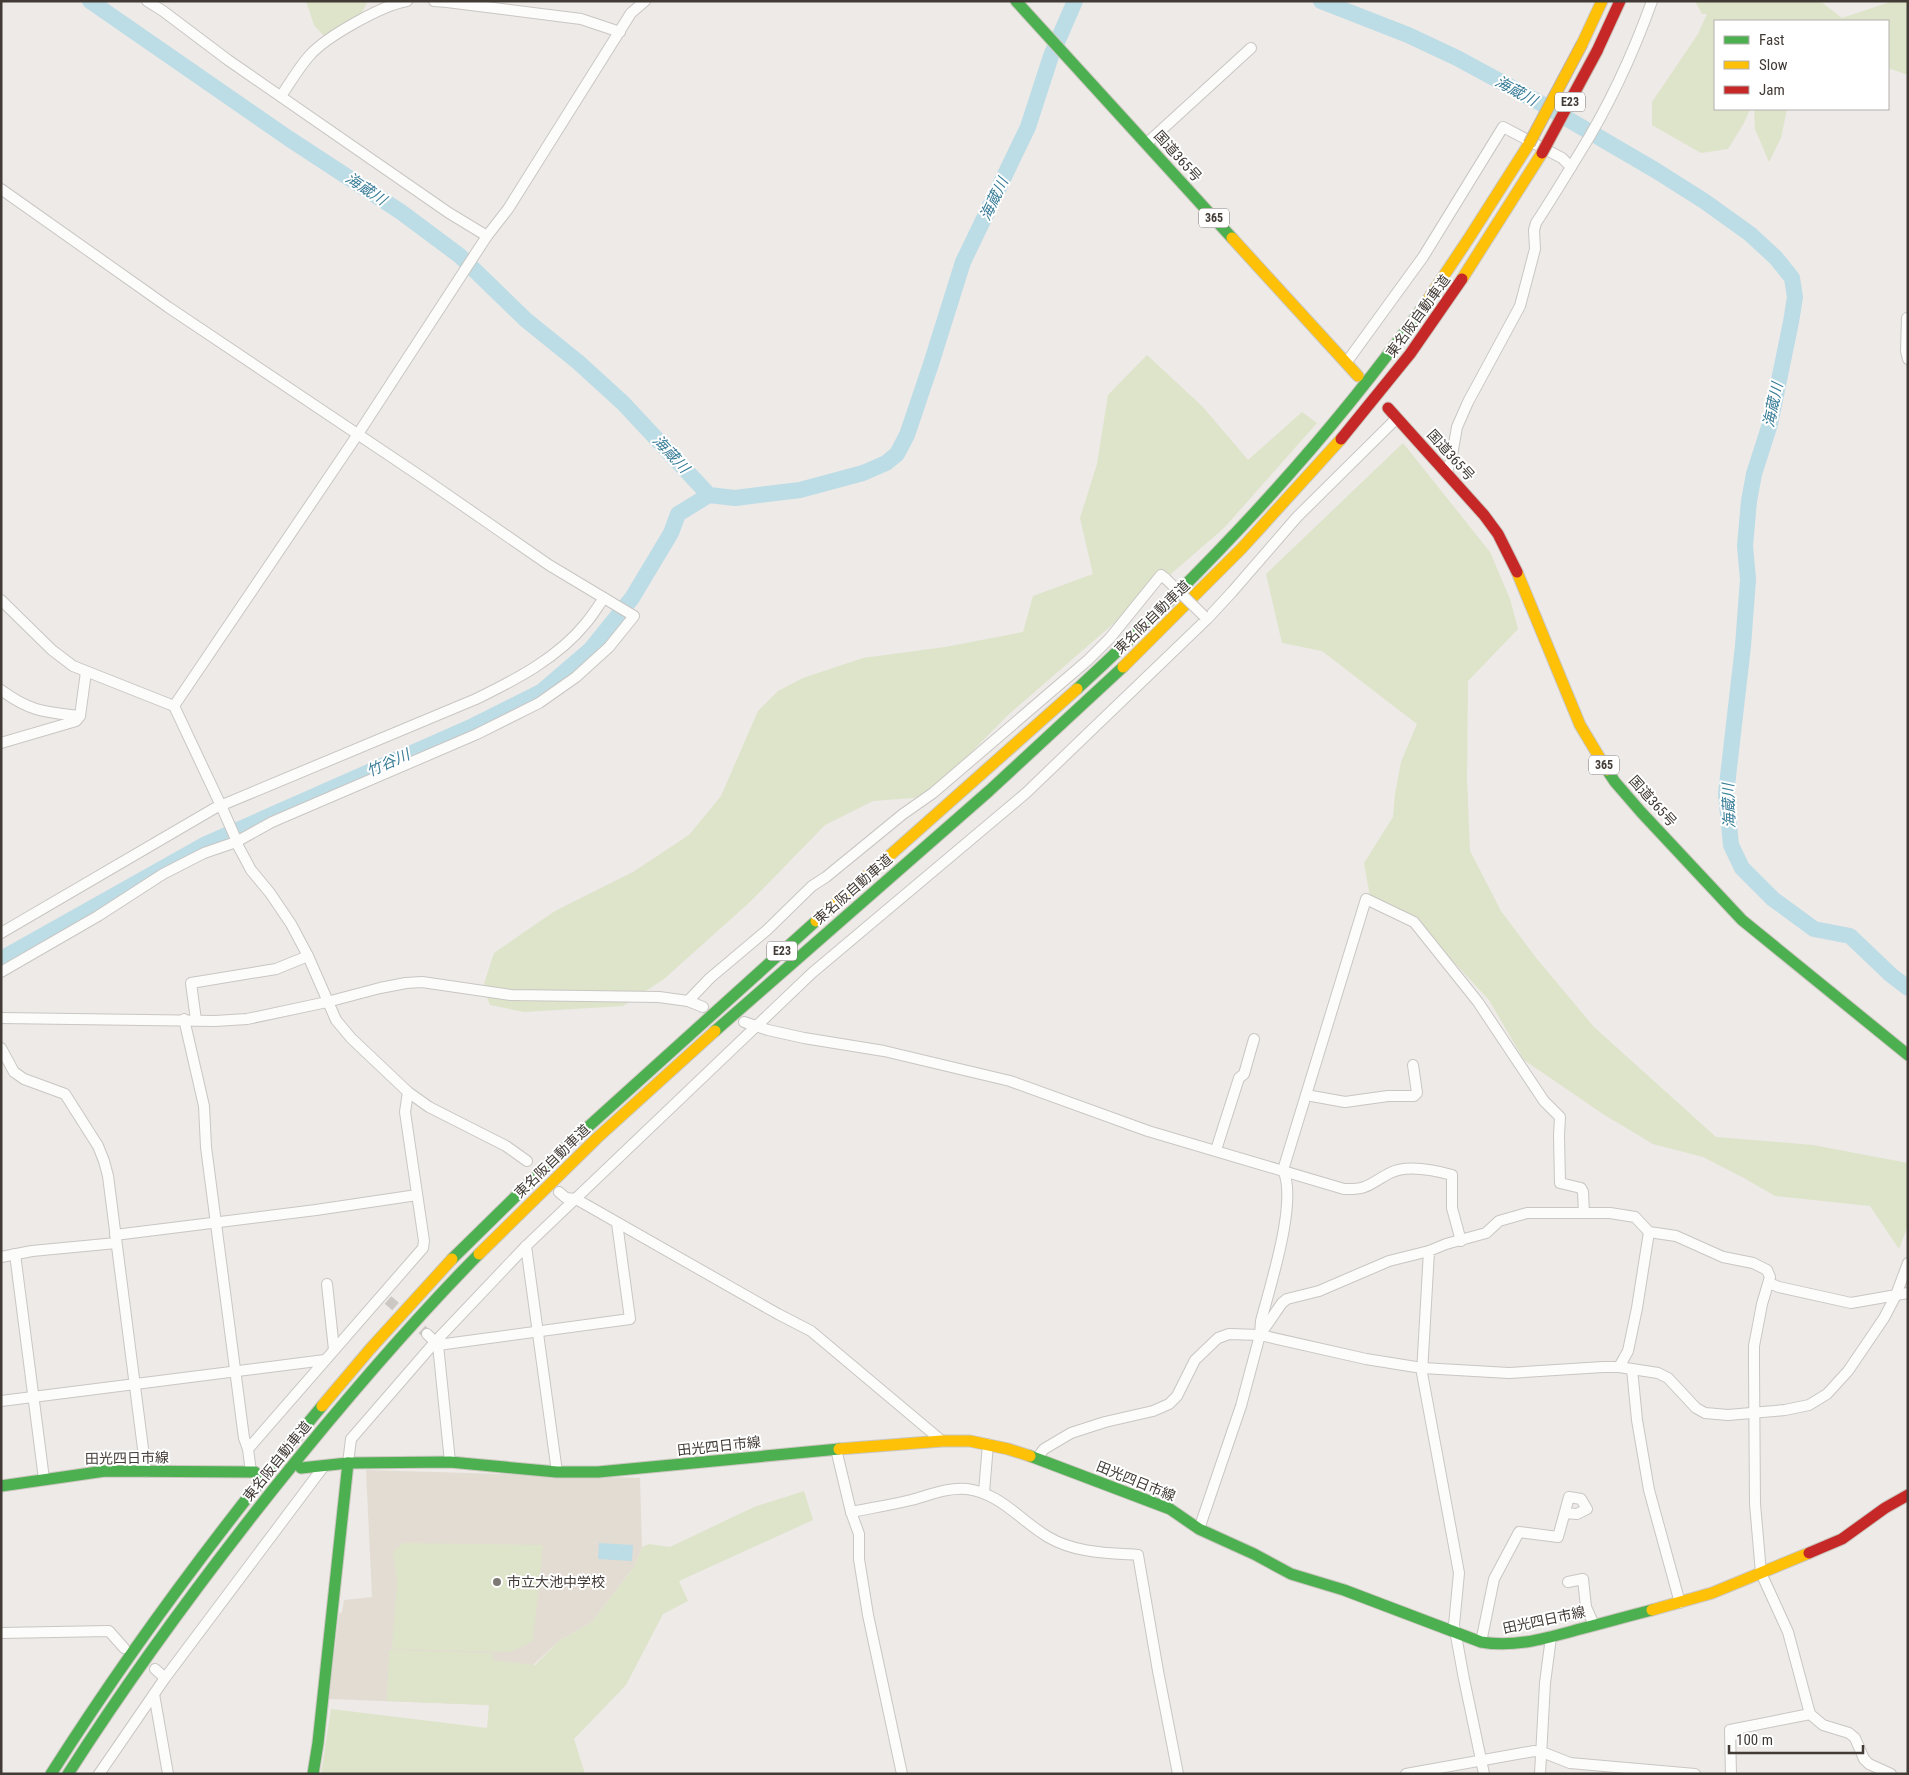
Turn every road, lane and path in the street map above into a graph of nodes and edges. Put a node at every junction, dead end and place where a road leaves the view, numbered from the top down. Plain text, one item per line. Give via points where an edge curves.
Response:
1 (147, 1) edge
2 (407, 1) edge
3 (434, 1) edge
4 (645, 1) edge
5 (1016, 1) edge
6 (1602, 1) edge
7 (1620, 1) edge
8 (1652, 1) edge
9 (620, 32) junction
10 (1252, 48) dead end
11 (281, 96) junction
12 (1146, 144) junction
13 (1571, 166) junction
14 (1, 189) edge
15 (487, 236) junction
16 (1907, 318) edge
17 (1908, 359) edge
18 (1346, 363) junction
19 (1358, 376) dead end
20 (1388, 408) dead end
21 (1397, 418) junction
22 (358, 434) junction
23 (1446, 473) junction
24 (605, 599) junction
25 (1, 600) edge
26 (1205, 618) junction
27 (86, 672) junction
28 (1, 690) edge
29 (174, 706) junction
30 (80, 716) junction
31 (1, 743) edge
32 (222, 808) junction
33 (235, 839) junction
34 (1, 933) edge
35 (308, 956) junction
36 (1, 972) edge
37 (327, 1002) junction
38 (688, 1002) junction
39 (703, 1007) dead end
40 (1, 1018) edge
41 (184, 1019) junction
42 (196, 1020) junction
43 (744, 1022) dead end
44 (756, 1026) junction
45 (1254, 1038) dead end
46 (1, 1048) edge
47 (1908, 1055) edge
48 (1413, 1065) dead end
49 (408, 1092) junction
50 (1306, 1095) junction
51 (1216, 1150) junction
52 (527, 1161) dead end
53 (1283, 1170) junction
54 (559, 1192) dead end
55 (417, 1194) junction
56 (576, 1199) junction
57 (1584, 1214) junction
58 (216, 1222) junction
59 (617, 1223) junction
60 (1649, 1232) junction
61 (116, 1239) junction
62 (1461, 1241) junction
63 (526, 1246) junction
64 (1429, 1252) junction
65 (15, 1254) junction
66 (1, 1257) edge
67 (1908, 1263) edge
68 (1769, 1282) junction
69 (327, 1284) dead end
70 (1908, 1293) edge
71 (1896, 1295) junction
72 (538, 1331) junction
73 (1260, 1335) junction
74 (433, 1340) junction
75 (334, 1350) junction
76 (325, 1360) junction
77 (1619, 1367) junction
78 (1422, 1368) junction
79 (1632, 1369) junction
80 (235, 1371) junction
81 (135, 1384) junction
82 (33, 1397) junction
83 (1, 1401) edge
84 (1755, 1413) junction
85 (942, 1441) junction
86 (988, 1444) junction
87 (248, 1449) junction
88 (836, 1449) junction
89 (1037, 1458) junction
90 (450, 1462) junction
91 (348, 1464) junction
92 (324, 1466) junction
93 (301, 1468) dead end
94 (146, 1472) junction
95 (253, 1472) joint
96 (557, 1472) junction
97 (44, 1479) junction
98 (1, 1486) edge
99 (984, 1492) junction
100 (1908, 1495) edge
101 (851, 1512) junction
102 (1565, 1513) dead end
103 (1199, 1529) junction
104 (1762, 1573) junction
105 (1568, 1582) dead end
106 (1680, 1603) junction
107 (1594, 1625) junction
108 (1, 1633) edge
109 (1457, 1634) junction
110 (1551, 1637) junction
111 (1481, 1642) junction
112 (124, 1648) dead end
113 (155, 1669) dead end
114 (166, 1678) junction
115 (154, 1694) junction
116 (1810, 1714) junction
117 (1542, 1752) junction
118 (1481, 1760) junction
119 (51, 1774) edge
120 (68, 1774) edge
121 (99, 1774) edge
122 (168, 1774) edge
123 (313, 1774) edge
124 (902, 1774) edge
125 (1178, 1774) edge
126 (1406, 1774) edge
127 (1484, 1774) edge
128 (1540, 1774) edge
129 (1695, 1774) edge
130 (1731, 1774) edge
131 (1891, 1774) edge

1 - 11 street
2 - 11 street via 378,10 320,45
3 - 9 street via 581,19
4 - 9 street via 631,13
5 - 12 main road, 国道365号 / 365
6 - 119 main road, 東名阪自動車道 / E23, bridge via 1529,144 1458,258 1356,397 1256,513 1103,665 588,1126 502,1208 377,1342 299,1432 169,1601
7 - 120 main road, 東名阪自動車道 / E23, bridge via 1542,153 1466,275 1362,414 1207,584 1113,676 599,1136 460,1273 387,1352 237,1535 128,1683
8 - 13 street via 1606,107
9 - 15 street via 508,209
10 - 12 street
11 - 15 street
12 - 18 main road, 国道365号 / 365
13 - 18 street via 1503,127 1423,257
13 - 23 street via 1536,223 1535,250 1520,306 1468,402 1457,427
14 - 22 street via 168,307
15 - 22 street
16 - 17 street
18 - 19 main road, 国道365号 / 365
20 - 21 main road, 国道365号 / 365
21 - 23 main road, 国道365号 / 365
21 - 26 street via 1297,517
22 - 24 street via 549,565
22 - 29 street
23 - 47 main road, 国道365号 / 365 via 1484,515 1508,552 1580,725 1615,782 1742,920
24 - 32 street via 567,643 512,681
24 - 33 street via 634,616 608,647 576,677 539,703 476,734
25 - 27 street via 52,650
26 - 38 street, bridge via 1161,575 1088,660 933,793 812,886
26 - 44 street via 1026,793 812,973
27 - 29 street
27 - 30 street
28 - 30 street via 20,704 42,712
29 - 32 street
30 - 31 street via 76,721
32 - 33 street
32 - 34 street
33 - 35 street via 251,870 291,924
33 - 36 street via 163,874
35 - 37 street
35 - 42 street via 276,969 191,982
37 - 38 street via 414,982 511,995 641,995
37 - 42 street via 247,1018
37 - 49 street via 351,1038
38 - 39 street
40 - 41 street
41 - 42 street
41 - 58 street via 204,1106
43 - 44 street
44 - 51 street via 804,1038 884,1051 1010,1081 1148,1131
44 - 56 street
45 - 51 street
46 - 61 street via 14,1072 65,1094 98,1146 108,1176
48 - 50 street via 1417,1093 1414,1096 1345,1102
49 - 52 street via 429,1108 506,1146
49 - 55 street via 405,1112
50 - 53 street
50 - 57 street via 1366,899 1414,922 1478,1002 1544,1101 1560,1117 1560,1183 1581,1188
51 - 53 street
53 - 62 street via 1344,1189 1358,1190 1404,1169 1452,1175 1452,1208
53 - 73 street via 1287,1212
54 - 56 street via 566,1198
55 - 58 street
55 - 75 street via 423,1248 385,1297
56 - 59 street
56 - 63 street
57 - 60 street via 1635,1217
57 - 62 street via 1527,1213 1505,1218 1486,1233
58 - 61 street
58 - 80 street
59 - 72 street via 630,1319
59 - 85 street via 812,1331
60 - 68 street via 1676,1236 1723,1257 1753,1263 1767,1270
60 - 77 street via 1628,1351
61 - 65 street
61 - 81 street
62 - 64 street
63 - 72 street
63 - 74 street
64 - 73 street via 1389,1260 1319,1291 1287,1299
64 - 78 street
65 - 66 street
65 - 82 street
67 - 71 street
68 - 71 street via 1845,1303
68 - 84 street via 1754,1346
69 - 75 street
70 - 71 street
71 - 84 street via 1848,1371 1828,1394 1809,1405
72 - 74 street
72 - 96 street
73 - 78 street
73 - 89 street via 1229,1334 1218,1338 1195,1360 1177,1396 1169,1404 1071,1433 1044,1449
73 - 103 street via 1241,1406
74 - 90 street
74 - 91 street via 351,1439
75 - 76 street
76 - 80 street
76 - 87 street
77 - 78 street via 1509,1373
77 - 79 street
78 - 109 street via 1459,1573 1454,1625
79 - 84 street via 1663,1375 1696,1408 1706,1413
79 - 106 street via 1649,1490
80 - 81 street
80 - 87 street
81 - 82 street
81 - 94 street
82 - 83 street
82 - 97 street
84 - 104 street via 1756,1526
85 - 86 main road, 田光四日市線
85 - 88 main road, 田光四日市線
86 - 89 main road, 田光四日市線
86 - 99 street
87 - 95 street
88 - 96 main road, 田光四日市線 via 639,1469
88 - 101 street
89 - 103 main road, 田光四日市線 via 1170,1509
90 - 91 main road, 田光四日市線
90 - 96 main road, 田光四日市線
91 - 92 main road, 田光四日市線
91 - 123 main road
92 - 93 main road, 田光四日市線
92 - 114 street
94 - 95 main road, 田光四日市線
94 - 97 main road, 田光四日市線 via 105,1471
97 - 98 main road, 田光四日市線
99 - 101 street via 947,1489 912,1500
99 - 125 street via 1064,1545 1138,1555
100 - 104 main road, 田光四日市線 via 1842,1539
101 - 124 street via 859,1534 859,1559 868,1615
102 - 111 street via 1558,1537 1519,1532 1494,1579
103 - 109 main road, 田光四日市線 via 1291,1574 1344,1590
104 - 106 main road, 田光四日市線
104 - 116 street via 1788,1632
105 - 107 street via 1583,1579 1586,1607
106 - 107 main road, 田光四日市線
107 - 110 main road, 田光四日市線
108 - 112 street via 109,1631
109 - 111 main road, 田光四日市線
109 - 118 street
110 - 111 main road, 田光四日市線 via 1517,1644
110 - 117 street
113 - 114 street
114 - 115 street
115 - 121 street
115 - 122 street
116 - 130 street via 1730,1730
116 - 131 street via 1823,1725 1849,1733 1869,1764
117 - 118 street
117 - 128 street
117 - 129 street via 1570,1763
118 - 126 street
118 - 127 street

